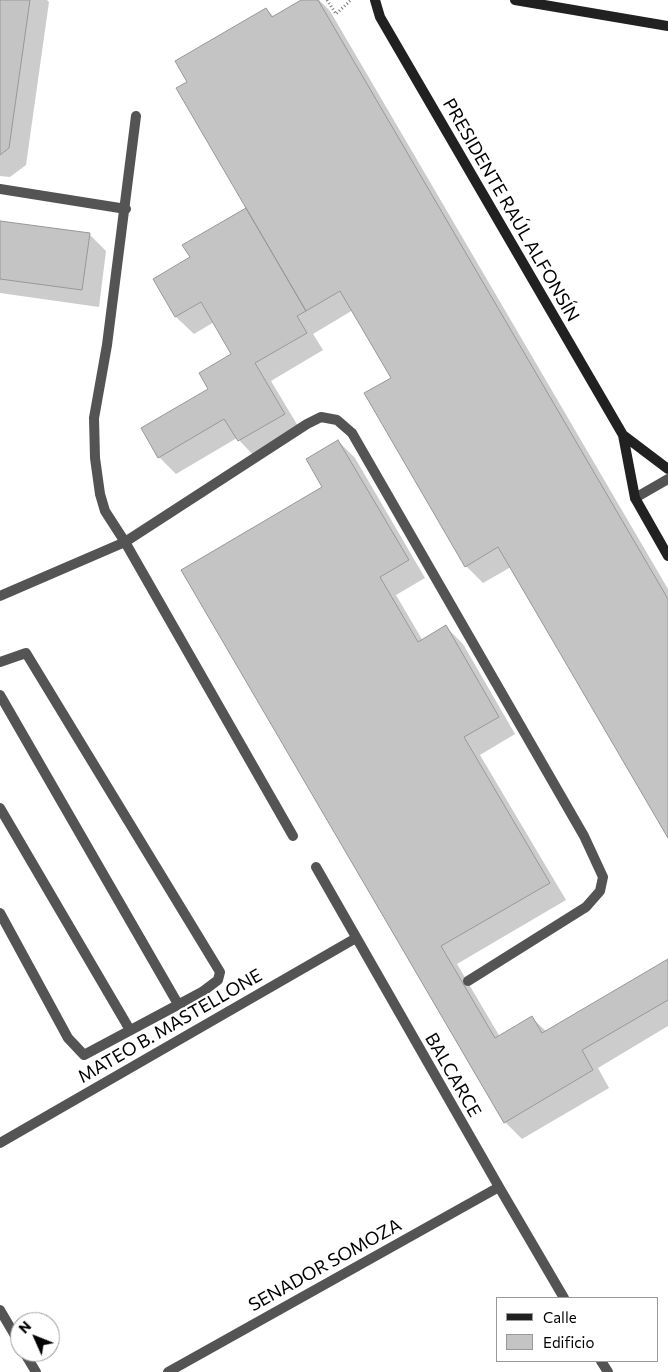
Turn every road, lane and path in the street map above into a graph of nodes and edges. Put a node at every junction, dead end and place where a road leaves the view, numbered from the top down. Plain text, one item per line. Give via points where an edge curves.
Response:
1 (327, 0) edge
2 (351, 0) edge
3 (375, 0) edge
4 (515, 0) edge
5 (668, 26) edge
6 (136, 116) dead end
7 (0, 189) edge
8 (126, 208) junction
9 (623, 435) junction
10 (668, 469) edge
11 (668, 479) edge
12 (635, 498) junction
13 (125, 542) junction
14 (668, 556) edge
15 (0, 596) edge
16 (0, 662) edge
17 (0, 694) edge
18 (0, 808) edge
19 (294, 836) dead end
20 (316, 867) dead end
21 (0, 913) edge
22 (356, 938) junction
23 (468, 981) dead end
24 (178, 1004) junction
25 (130, 1030) junction
26 (0, 1142) edge
27 (498, 1187) junction
28 (563, 1297) edge
29 (0, 1310) edge
30 (10, 1327) edge
31 (168, 1372) edge

1 - 2 path via 336,14
3 - 9 main road, PRESIDENTE RAÚL ALFONSÍN via 380,17
4 - 5 main road
6 - 8 street
7 - 8 street
8 - 13 street via 94,418 100,494 105,511
9 - 10 main road, PRESIDENTE RAÚL ALFONSÍN
9 - 12 main road, PRESIDENTE RAÚL ALFONSÍN
11 - 12 street
12 - 14 main road, PRESIDENTE RAÚL ALFONSÍN
13 - 15 street
13 - 19 street
13 - 23 street via 321,417 336,420 352,433 584,836 603,877 600,891 586,907
16 - 24 street via 26,653 220,972 218,980
17 - 24 street
18 - 25 street
20 - 22 street, BALCARCE
21 - 25 street via 68,1038 84,1055
22 - 26 street, MATEO B. MASTELLONE
22 - 27 street, BALCARCE
24 - 25 street
27 - 28 street, BALCARCE
27 - 31 street, SENADOR SOMOZA
29 - 30 street

